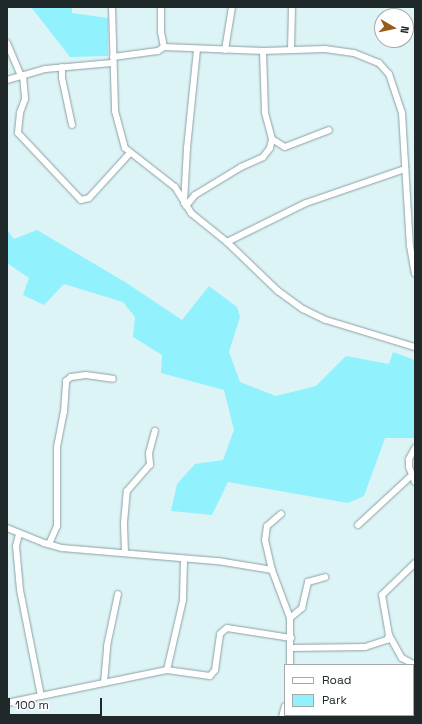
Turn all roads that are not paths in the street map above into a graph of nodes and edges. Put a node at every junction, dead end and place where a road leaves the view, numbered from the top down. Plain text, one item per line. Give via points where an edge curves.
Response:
1 (112, 7) edge
2 (161, 7) edge
3 (232, 7) edge
4 (292, 7) edge
5 (7, 43) edge
6 (164, 47) junction
7 (197, 50) junction
8 (225, 50) junction
9 (291, 50) junction
10 (263, 51) junction
11 (113, 60) junction
12 (62, 67) junction
13 (22, 75) junction
14 (7, 80) edge
15 (72, 125) dead end
16 (328, 130) dead end
17 (272, 139) junction
18 (130, 152) junction
19 (405, 169) junction
20 (185, 204) junction
21 (409, 218) junction
22 (415, 229) edge
23 (415, 233) edge
24 (409, 237) junction
25 (227, 242) junction
26 (415, 274) edge
27 (415, 347) edge
28 (113, 379) dead end
29 (155, 431) dead end
30 (415, 448) edge
31 (411, 476) junction
32 (415, 482) edge
33 (281, 514) dead end
34 (358, 525) dead end
35 (7, 528) edge
36 (19, 534) junction
37 (49, 544) junction
38 (125, 553) junction
39 (184, 558) junction
40 (415, 563) edge
41 (272, 570) junction
42 (325, 576) dead end
43 (118, 594) dead end
44 (290, 618) junction
45 (389, 635) junction
46 (291, 638) junction
47 (292, 648) junction
48 (290, 664) edge
49 (413, 664) edge
50 (167, 670) junction
51 (104, 683) junction
52 (41, 696) junction
53 (7, 703) edge

1 - 11 street
2 - 6 street via 160,32
3 - 8 street
4 - 9 street
5 - 13 street
6 - 7 street
6 - 11 street via 158,51
7 - 8 street
7 - 20 street via 187,148
8 - 10 street
9 - 10 street
9 - 19 street via 325,49 354,53 385,67 396,90 402,113
10 - 17 street via 265,112
11 - 12 street
11 - 18 street via 115,111 122,142
12 - 13 street
12 - 15 street
13 - 14 street
13 - 18 street via 25,98 18,133 81,200 89,198
16 - 17 street via 285,147
17 - 20 street via 270,148 263,157 240,167 195,194
18 - 20 street via 175,187
19 - 21 street
19 - 25 street via 306,203
20 - 25 street via 198,220
21 - 22 street
21 - 24 street
23 - 24 street
24 - 26 street
25 - 27 street via 278,291 303,309 326,320
28 - 37 street via 86,376 71,377 66,381 64,412 57,447 57,526
29 - 38 street via 149,453 150,465 127,491
30 - 31 street via 409,459
31 - 32 street
31 - 34 street
33 - 41 street via 272,520 265,533
35 - 36 street
36 - 37 street
36 - 52 street via 16,557 20,590
37 - 38 street
38 - 39 street
39 - 41 street
39 - 50 street via 183,600
40 - 45 street via 382,595
41 - 44 street
42 - 44 street via 308,582 302,608
43 - 51 street via 106,651
44 - 46 street
45 - 47 street via 387,640 365,647
45 - 49 street via 402,658
46 - 47 street
46 - 50 street via 227,628 220,634 215,670 210,676
47 - 48 street
50 - 51 street
51 - 52 street
52 - 53 street

